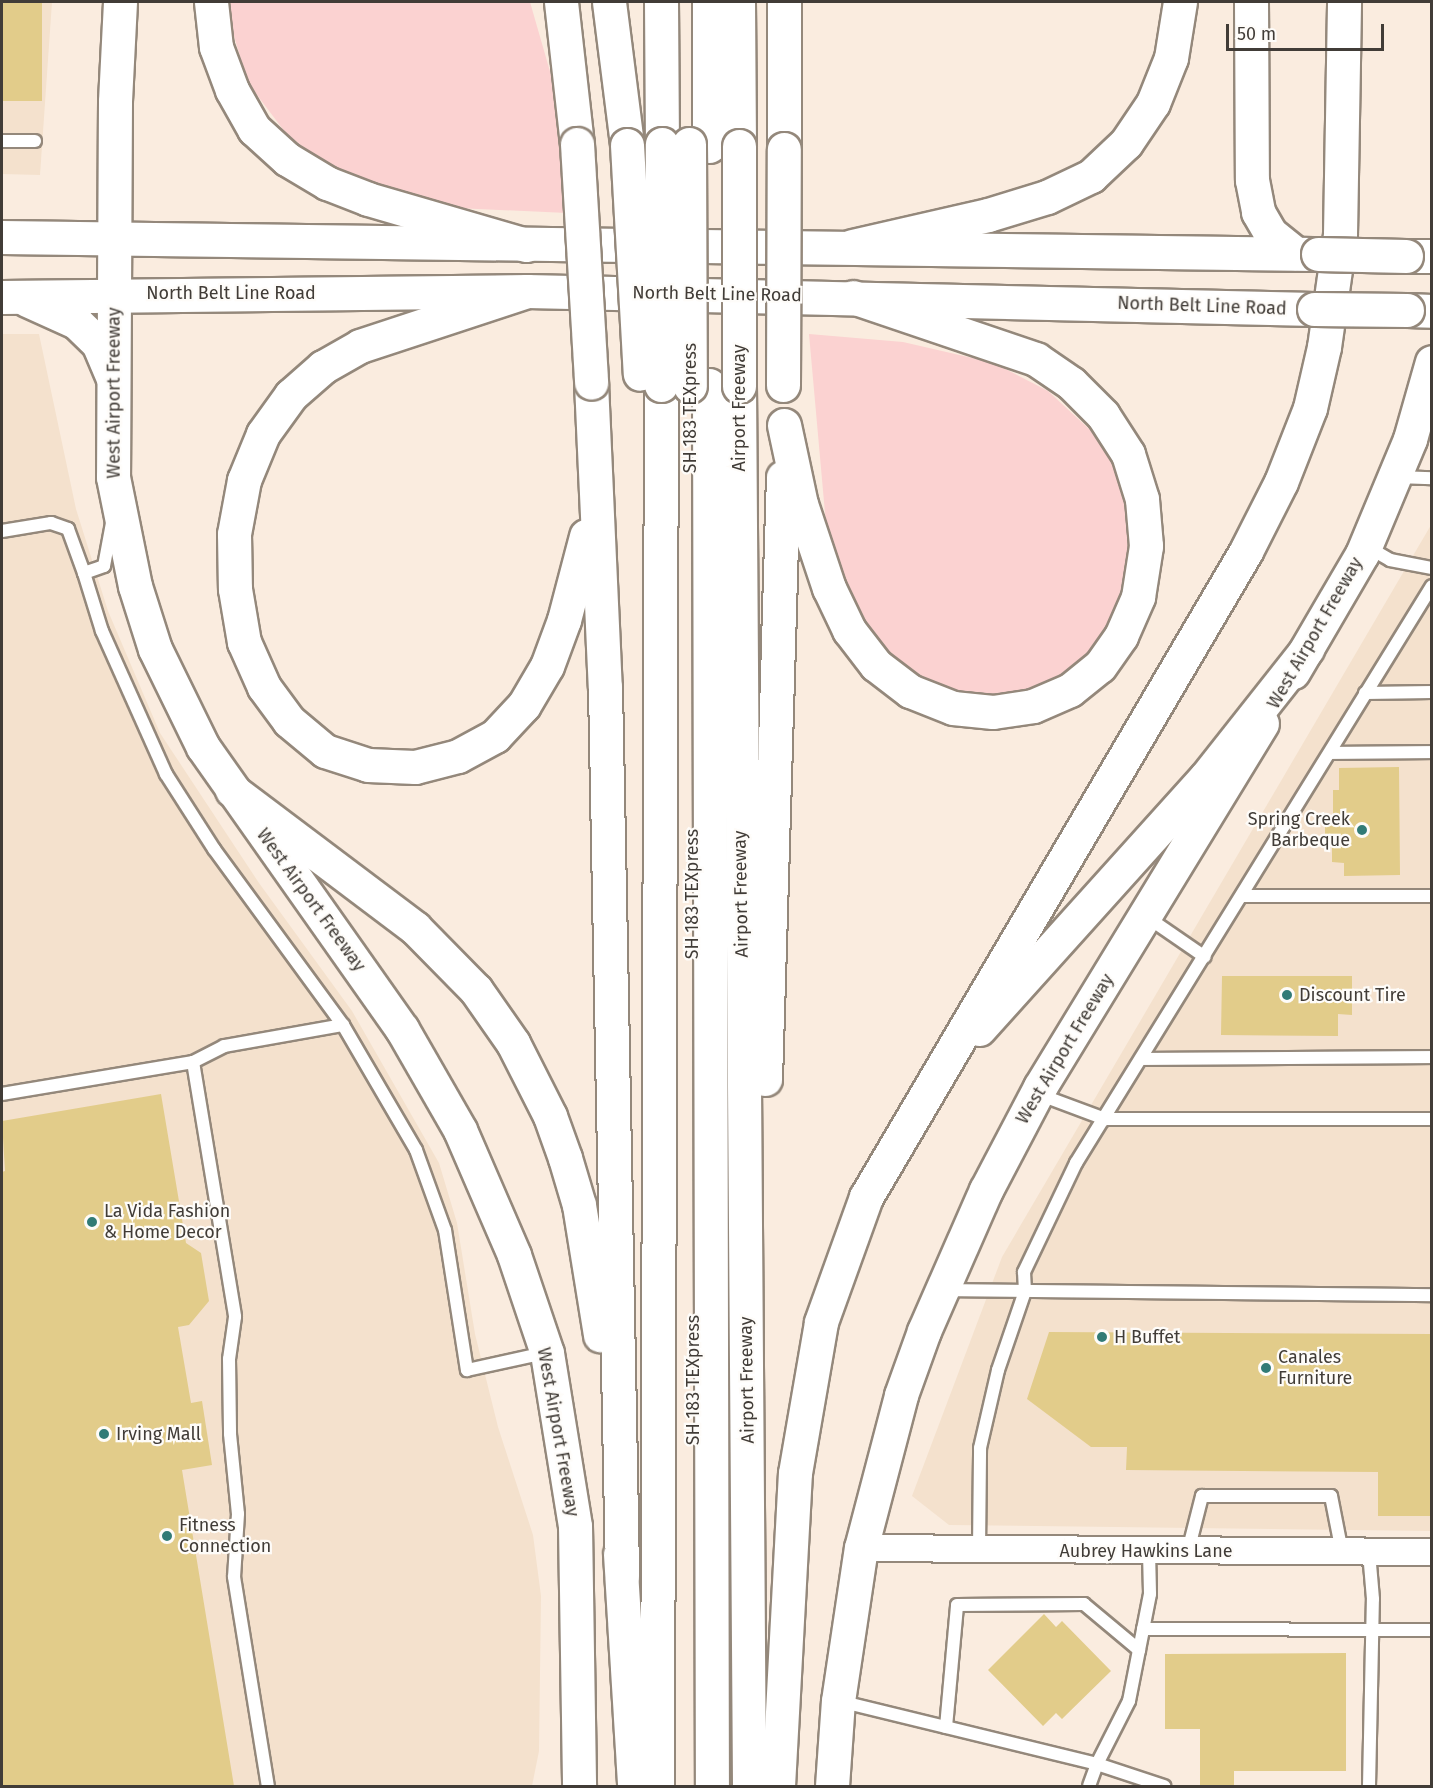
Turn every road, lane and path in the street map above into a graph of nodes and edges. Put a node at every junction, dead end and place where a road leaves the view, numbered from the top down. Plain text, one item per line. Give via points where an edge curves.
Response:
1 (120, 2) edge
2 (211, 2) edge
3 (550, 2) edge
4 (561, 2) edge
5 (609, 2) edge
6 (662, 2) edge
7 (689, 2) edge
8 (709, 2) edge
9 (738, 2) edge
10 (1180, 2) edge
11 (1251, 2) edge
12 (1344, 2) edge
13 (785, 6) edge
14 (568, 60) junction
15 (2, 141) edge
16 (35, 141) dead end
17 (700, 145) junction
18 (2, 237) edge
19 (114, 239) junction
20 (526, 245) junction
21 (852, 246) junction
22 (1306, 254) junction
23 (1419, 256) edge
24 (527, 291) junction
25 (114, 293) junction
26 (8, 296) edge
27 (853, 297) junction
28 (1419, 310) edge
29 (1431, 362) edge
30 (113, 378) junction
31 (688, 386) junction
32 (784, 426) junction
33 (113, 477) junction
34 (1394, 477) junction
35 (1431, 478) edge
36 (594, 483) junction
37 (2, 531) edge
38 (1366, 546) junction
39 (1431, 568) edge
40 (84, 573) junction
41 (1431, 586) edge
42 (1307, 649) junction
43 (1431, 692) edge
44 (1365, 693) junction
45 (1431, 752) edge
46 (1331, 753) junction
47 (232, 790) junction
48 (1243, 896) junction
49 (1431, 896) edge
50 (1146, 917) junction
51 (1205, 957) junction
52 (343, 1024) junction
53 (1431, 1057) edge
54 (1144, 1059) junction
55 (193, 1062) junction
56 (2, 1094) edge
57 (1037, 1094) junction
58 (1105, 1119) junction
59 (1431, 1119) edge
60 (906, 1123) junction
61 (745, 1244) junction
62 (941, 1290) junction
63 (1025, 1291) junction
64 (1431, 1294) edge
65 (547, 1353) junction
66 (861, 1548) junction
67 (979, 1550) junction
68 (1149, 1552) junction
69 (1187, 1552) junction
70 (1342, 1552) junction
71 (1369, 1552) junction
72 (1431, 1552) edge
73 (622, 1576) junction
74 (1143, 1629) junction
75 (1373, 1630) junction
76 (1431, 1630) edge
77 (1139, 1650) junction
78 (838, 1701) junction
79 (946, 1727) junction
80 (1097, 1764) junction
81 (268, 1786) edge
82 (579, 1786) edge
83 (634, 1786) edge
84 (657, 1786) edge
85 (694, 1786) edge
86 (712, 1786) edge
87 (749, 1786) edge
88 (778, 1786) edge
89 (832, 1786) edge
90 (1089, 1786) edge
91 (1164, 1786) edge
92 (1369, 1786) edge

1 - 19 main road, West Airport Freeway
2 - 20 main road via 216,47 232,90 254,129 287,159 327,183 368,199
3 - 14 main road
4 - 14 main road
5 - 31 main road, bridge via 627,145
6 - 17 main road, Airport Freeway
7 - 17 main road
8 - 17 main road
9 - 17 main road, Airport Freeway
10 - 21 main road via 1171,58 1153,103 1126,143 1090,176 1047,197 988,215
11 - 22 main road via 1252,180 1258,212 1266,226
12 - 60 main road via 1340,234 1324,347 1310,408 1281,482 1246,551
13 - 32 main road, bridge
14 - 36 main road, bridge via 577,144
15 - 16 lane
17 - 31 main road, Airport Freeway, bridge
17 - 31 main road, Airport Freeway, bridge
18 - 19 main road
19 - 20 main road
19 - 25 main road, West Airport Freeway
20 - 21 main road
21 - 22 main road
22 - 23 main road, bridge
24 - 25 main road, North Belt Line Road
24 - 27 main road, North Belt Line Road
24 - 36 main road via 360,346 323,367 291,395 263,434 244,480 234,534 235,590 244,642 264,687 289,721 325,751 368,765 415,767 458,756 495,736 524,705 547,666 581,561
25 - 26 main road, North Belt Line Road
25 - 30 main road, West Airport Freeway
26 - 30 main road via 50,308 76,322 98,343
27 - 28 main road, North Belt Line Road, bridge
27 - 32 main road via 1036,359 1071,383 1103,415 1128,454 1142,499 1146,546 1138,597 1121,636 1100,666 1070,690 1033,706 993,712 952,708 910,691 876,665 849,630 829,588 801,504
29 - 34 main road, West Airport Freeway via 1410,439
30 - 33 main road, West Airport Freeway
31 - 61 main road, Airport Freeway
31 - 84 main road, Airport Freeway via 662,540
31 - 85 main road, SH 183 TEXpress
31 - 86 main road, SH 183 TEXpress
32 - 61 main road via 763,1116
33 - 40 lane via 112,523 104,566
33 - 47 main road, West Airport Freeway via 135,586 155,649 203,747
34 - 35 lane
34 - 38 main road, West Airport Freeway
36 - 73 main road via 605,687
37 - 40 lane via 51,523 68,529
38 - 39 lane via 1390,560
38 - 42 main road, West Airport Freeway
40 - 52 lane via 102,631 166,774 214,849
41 - 44 lane
42 - 50 main road, West Airport Freeway
42 - 60 main road via 1206,777 975,1034
43 - 44 lane
44 - 46 lane
45 - 46 lane
46 - 48 lane
47 - 65 main road, West Airport Freeway via 376,991 436,1085 499,1217
47 - 73 main road via 326,858 447,957 476,990 532,1076 568,1167 592,1274
48 - 49 lane
48 - 51 lane
50 - 51 lane
50 - 57 main road, West Airport Freeway
51 - 54 lane
52 - 55 lane via 224,1046
52 - 65 lane via 405,1129 435,1200 446,1240 467,1371
53 - 54 lane
54 - 58 lane
55 - 56 lane
55 - 81 lane via 235,1317 229,1359 230,1434 238,1514 234,1577
57 - 58 lane
57 - 62 main road, West Airport Freeway via 986,1190
58 - 59 lane
58 - 63 lane via 1076,1163 1024,1272
60 - 88 main road via 866,1197 842,1255 821,1322 805,1395 788,1552
61 - 87 main road, Airport Freeway
62 - 63 lane
62 - 66 main road, West Airport Freeway via 902,1395
63 - 64 lane
63 - 67 lane via 998,1370 980,1448
65 - 82 main road, West Airport Freeway via 576,1547
66 - 67 street, Aubrey Hawkins Lane
66 - 78 main road, West Airport Freeway
67 - 68 street, Aubrey Hawkins Lane
68 - 69 street, Aubrey Hawkins Lane
68 - 74 lane via 1150,1594
69 - 70 street, Aubrey Hawkins Lane
69 - 70 lane via 1202,1496 1330,1496
70 - 71 street, Aubrey Hawkins Lane
71 - 72 street, Aubrey Hawkins Lane
71 - 75 lane
73 - 83 main road
74 - 75 lane
74 - 77 lane
75 - 76 lane
75 - 92 lane
77 - 79 lane via 1083,1604 957,1605
77 - 80 lane via 1129,1701
78 - 79 lane
78 - 89 main road, West Airport Freeway
79 - 80 lane
80 - 90 lane
80 - 91 lane

